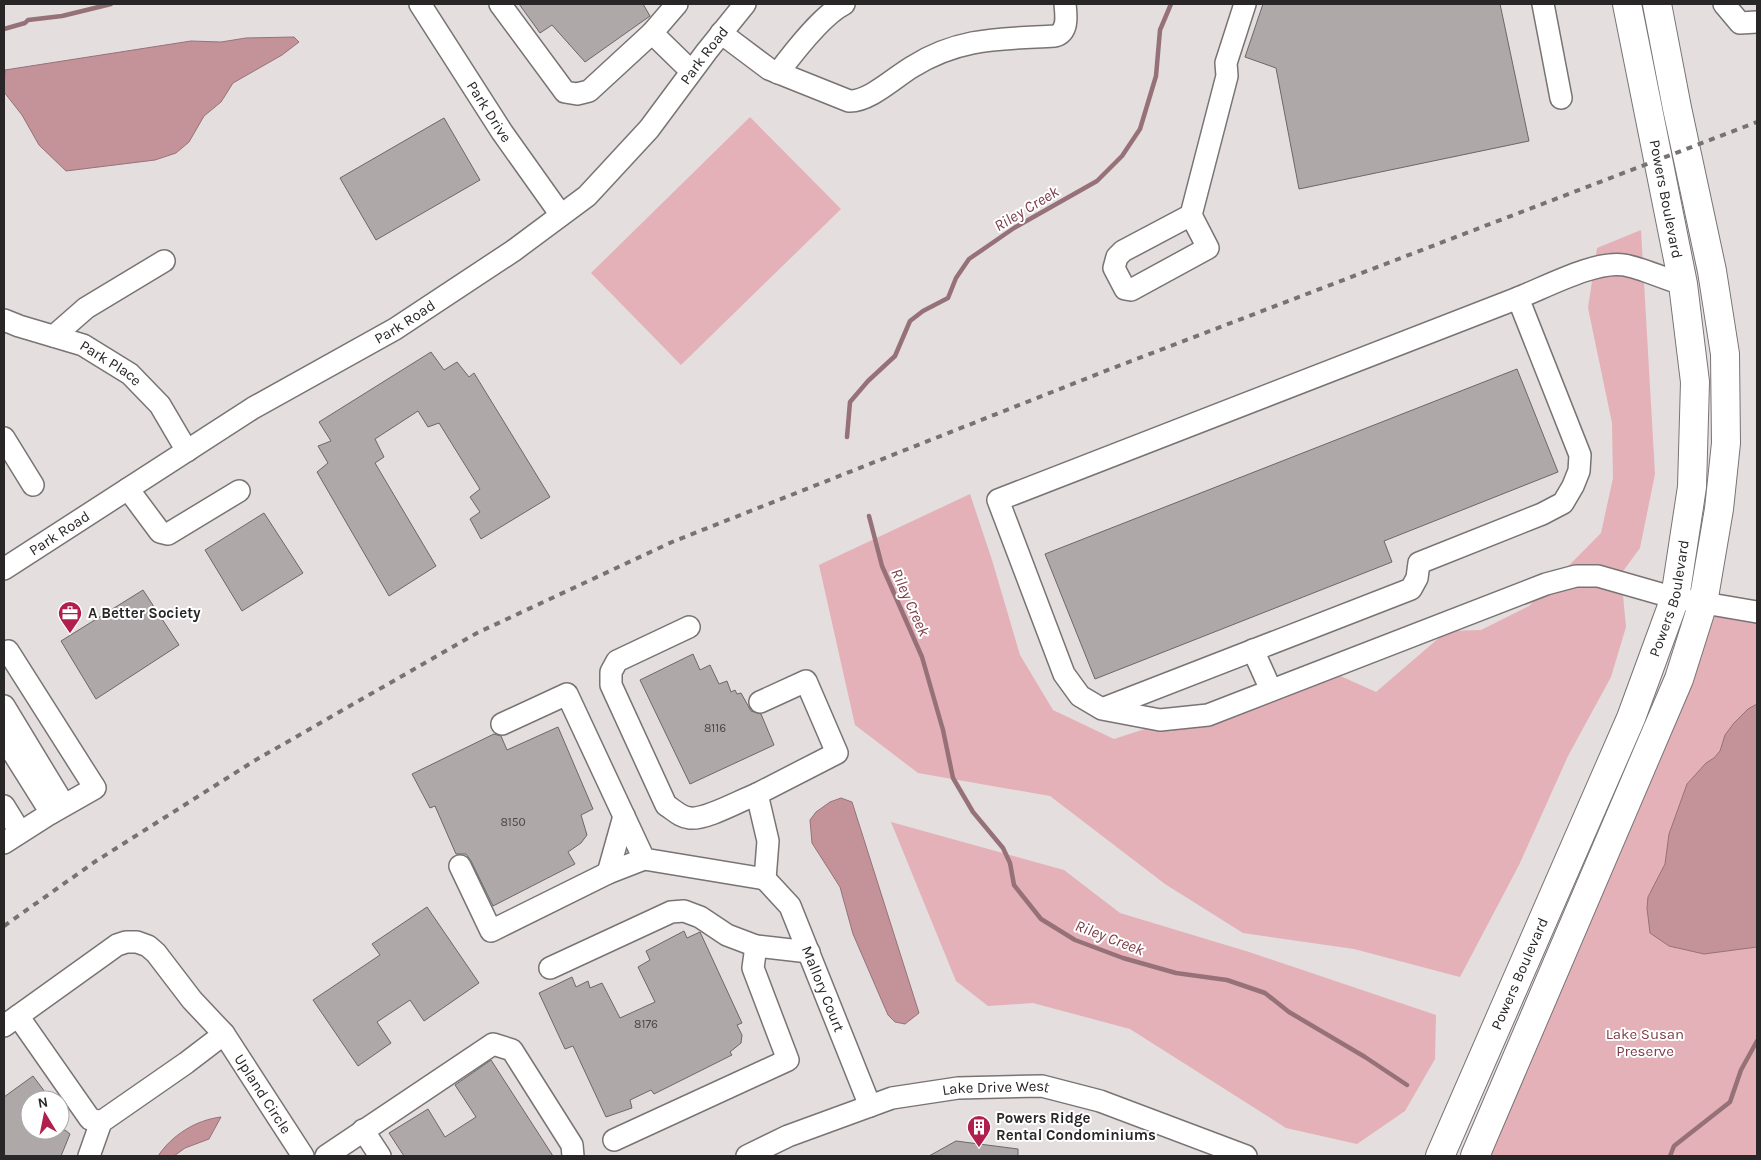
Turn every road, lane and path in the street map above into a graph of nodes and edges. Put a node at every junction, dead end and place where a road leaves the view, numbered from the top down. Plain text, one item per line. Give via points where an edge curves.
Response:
1 (420, 4) edge
2 (500, 4) edge
3 (677, 4) edge
4 (745, 4) edge
5 (844, 4) edge
6 (1064, 4) edge
7 (1245, 4) edge
8 (1543, 4) edge
9 (1627, 4) edge
10 (1657, 4) edge
11 (1724, 4) edge
12 (1757, 22) edge
13 (652, 33) junction
14 (721, 33) junction
15 (692, 72) junction
16 (778, 73) junction
17 (1561, 98) dead end
18 (561, 215) junction
19 (1191, 215) dead end
20 (164, 261) dead end
21 (1683, 284) junction
22 (1518, 298) junction
23 (4, 320) edge
24 (54, 336) junction
25 (4, 438) edge
26 (187, 450) junction
27 (33, 485) dead end
28 (128, 488) junction
29 (239, 492) dead end
30 (4, 569) edge
31 (1675, 598) junction
32 (1703, 602) junction
33 (1757, 612) edge
34 (690, 627) dead end
35 (1253, 650) junction
36 (4, 654) edge
37 (1270, 690) junction
38 (760, 702) dead end
39 (4, 706) edge
40 (1102, 708) junction
41 (502, 724) dead end
42 (4, 738) edge
43 (757, 794) junction
44 (4, 806) edge
45 (57, 809) junction
46 (624, 816) junction
47 (12, 837) edge
48 (644, 859) junction
49 (460, 866) dead end
50 (608, 873) junction
51 (765, 879) junction
52 (756, 946) junction
53 (809, 952) junction
54 (550, 968) dead end
55 (11, 1021) edge
56 (224, 1034) junction
57 (870, 1106) junction
58 (101, 1122) junction
59 (363, 1130) junction
60 (614, 1140) dead end
61 (89, 1156) edge
62 (303, 1156) edge
63 (326, 1156) edge
64 (380, 1156) edge
65 (573, 1156) edge
66 (747, 1156) edge
67 (1246, 1156) edge
68 (1440, 1156) edge
69 (1475, 1156) edge

1 - 18 street, Park Drive via 502,132
2 - 13 street via 565,92 589,91
3 - 13 street
4 - 14 street, Park Road
5 - 16 street via 814,30
6 - 16 street via 1066,18 1060,34 990,39 959,45 913,66 856,101
7 - 19 street via 1226,63 1226,76
8 - 17 street
9 - 21 main road, Powers Boulevard
10 - 32 main road, Powers Boulevard via 1712,271 1724,354 1726,443 1719,509
11 - 12 street via 1740,23
13 - 15 street
14 - 15 street, Park Road
14 - 16 street
15 - 18 street, Park Road via 649,129 587,196
18 - 26 street, Park Road via 513,251 395,328 253,408
20 - 24 street via 86,308
21 - 22 street via 1624,265 1606,265
21 - 31 main road, Powers Boulevard via 1695,382 1692,487
22 - 35 street via 1580,455 1579,470 1563,502 1542,514 1418,564 1417,578 1411,589
22 - 40 street via 998,500 1064,674 1080,696
23 - 24 street, Park Place
24 - 26 street, Park Place via 83,345 130,374 160,405
25 - 27 street
26 - 28 street, Park Road
28 - 29 street via 160,532 168,534
28 - 30 street, Park Road
31 - 32 street
31 - 37 street via 1598,576 1576,576 1546,584
31 - 68 main road, Powers Boulevard via 1631,718
32 - 33 street
32 - 69 main road, Powers Boulevard via 1680,679
34 - 43 street via 617,661 611,672 611,685 666,805 680,815 703,817
35 - 37 street
35 - 40 street
36 - 45 street via 8,651 94,788
37 - 40 street via 1208,715 1160,720
38 - 43 street via 806,681 837,753
39 - 45 street
41 - 46 street via 567,694
42 - 45 street
43 - 51 street via 768,841
44 - 47 street
45 - 47 street
46 - 48 street
46 - 50 street
48 - 50 street
48 - 51 street
49 - 50 street via 491,931
51 - 53 street, Mallory Court via 790,906
52 - 53 street
52 - 54 street via 727,935 700,917 684,911 671,912
52 - 60 street via 753,968 788,1060
53 - 57 street, Mallory Court
55 - 56 street, Upland Circle via 116,945 137,942 156,953 192,1000
55 - 58 street via 90,1119
56 - 58 street
56 - 62 street, Upland Circle
57 - 66 street, Lake Drive West via 788,1136
57 - 67 street, Lake Drive West via 892,1098 958,1088 1042,1086 1100,1100
58 - 61 street
59 - 63 street
59 - 64 street
59 - 65 street via 493,1044 512,1050 572,1145

